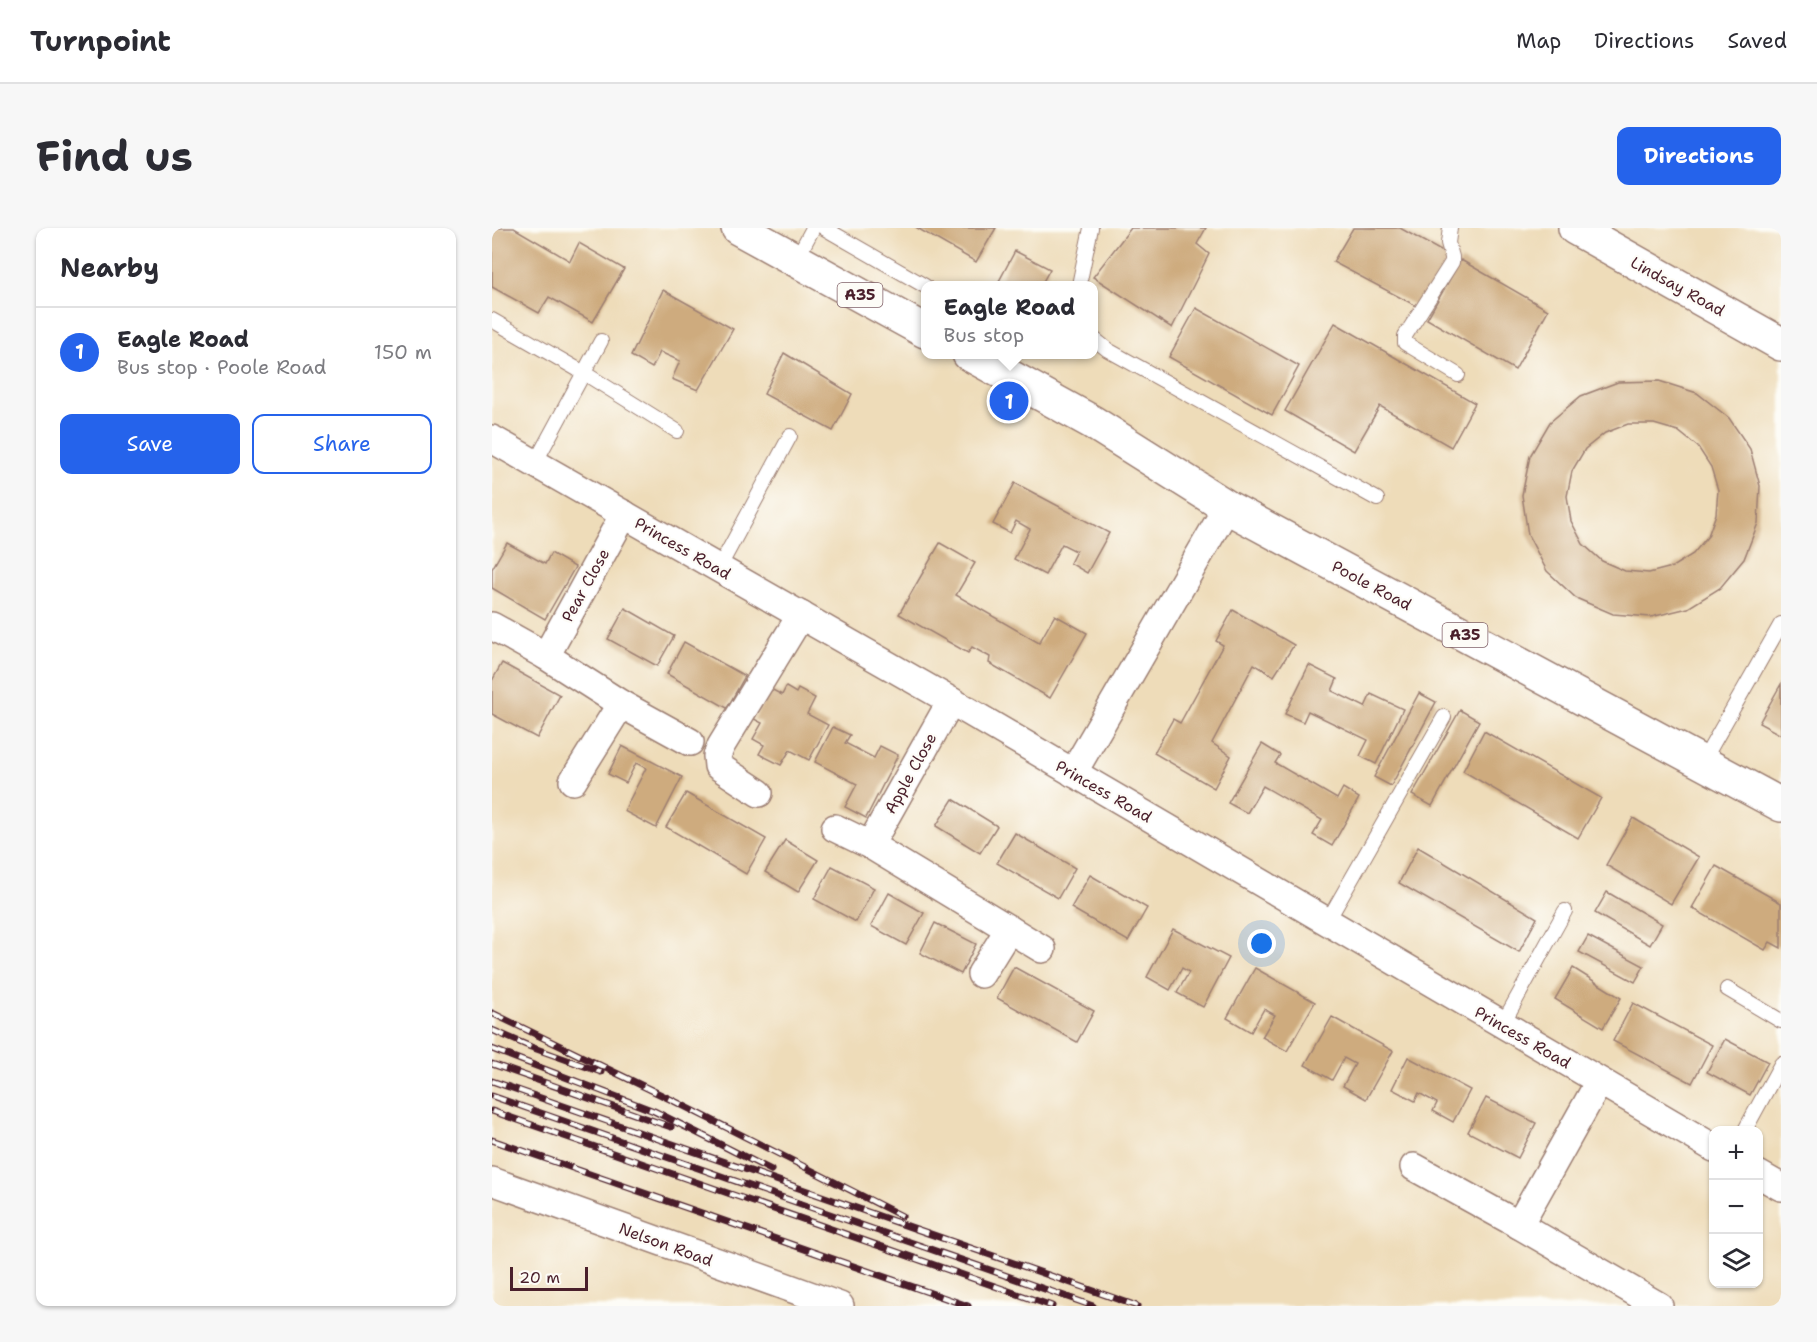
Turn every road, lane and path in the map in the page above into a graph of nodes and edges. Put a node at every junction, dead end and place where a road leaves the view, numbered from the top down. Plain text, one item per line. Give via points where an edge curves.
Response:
1 (738, 228) edge
2 (813, 228) edge
3 (824, 228) edge
4 (1091, 228) edge
5 (1450, 228) edge
6 (1575, 228) edge
7 (796, 260) junction
8 (1080, 281) edge
9 (921, 284) edge
10 (492, 320) edge
11 (921, 329) edge
12 (601, 341) dead end
13 (1098, 342) edge
14 (1781, 344) edge
15 (978, 359) edge
16 (584, 373) junction
17 (1458, 375) dead end
18 (677, 431) dead end
19 (790, 436) dead end
20 (492, 438) edge
21 (535, 463) junction
22 (1377, 499) dead end
23 (1227, 507) junction
24 (624, 514) junction
25 (719, 568) junction
26 (801, 615) junction
27 (1781, 624) edge
28 (492, 626) edge
29 (546, 656) junction
30 (951, 701) junction
31 (621, 704) junction
32 (1444, 717) dead end
33 (690, 742) dead end
34 (1702, 763) junction
35 (1073, 773) junction
36 (573, 781) dead end
37 (759, 793) dead end
38 (1781, 805) edge
39 (835, 828) dead end
40 (870, 845) junction
41 (1565, 912) dead end
42 (1327, 922) junction
43 (1009, 929) junction
44 (1042, 949) dead end
45 (981, 974) dead end
46 (1727, 989) dead end
47 (1781, 1021) edge
48 (1502, 1025) junction
49 (1781, 1064) edge
50 (1599, 1082) junction
51 (1749, 1126) edge
52 (1709, 1146) edge
53 (1414, 1167) dead end
54 (1763, 1177) edge
55 (492, 1181) edge
56 (1781, 1186) edge
57 (1519, 1225) junction
58 (805, 1300) edge
59 (840, 1306) edge
60 (1659, 1306) edge

1 - 7 main road, A35
2 - 7 lane
3 - 9 lane
4 - 8 lane
5 - 17 lane via 1452,262 1405,336 1405,343
6 - 14 main road, Lindsay Road
7 - 11 main road, A35
10 - 16 lane
12 - 16 lane
13 - 22 lane
15 - 23 main road, Poole Road / A35 via 1092,422
16 - 18 lane
16 - 21 lane
19 - 25 lane
20 - 21 street, Princess Road
21 - 24 street, Princess Road
23 - 34 main road, Poole Road / A35
23 - 35 street
24 - 25 street, Princess Road
24 - 29 street, Pear Close
25 - 26 street, Princess Road
26 - 30 street, Princess Road
26 - 37 street via 717,756 718,766
27 - 34 lane
28 - 29 street
29 - 31 street
30 - 35 street, Princess Road
30 - 40 street, Apple Close
31 - 33 street
31 - 36 street
32 - 42 lane
34 - 38 main road, Poole Road / A35
35 - 42 street, Princess Road
39 - 40 street
40 - 43 street
41 - 48 lane
42 - 48 street, Princess Road
43 - 44 street
43 - 45 street
46 - 47 lane
48 - 50 street, Princess Road
49 - 51 lane
50 - 52 street, Princess Road
50 - 57 street
53 - 57 street
54 - 56 street
55 - 58 street, Nelson Road
57 - 60 street
58 - 59 street, Nelson Road

